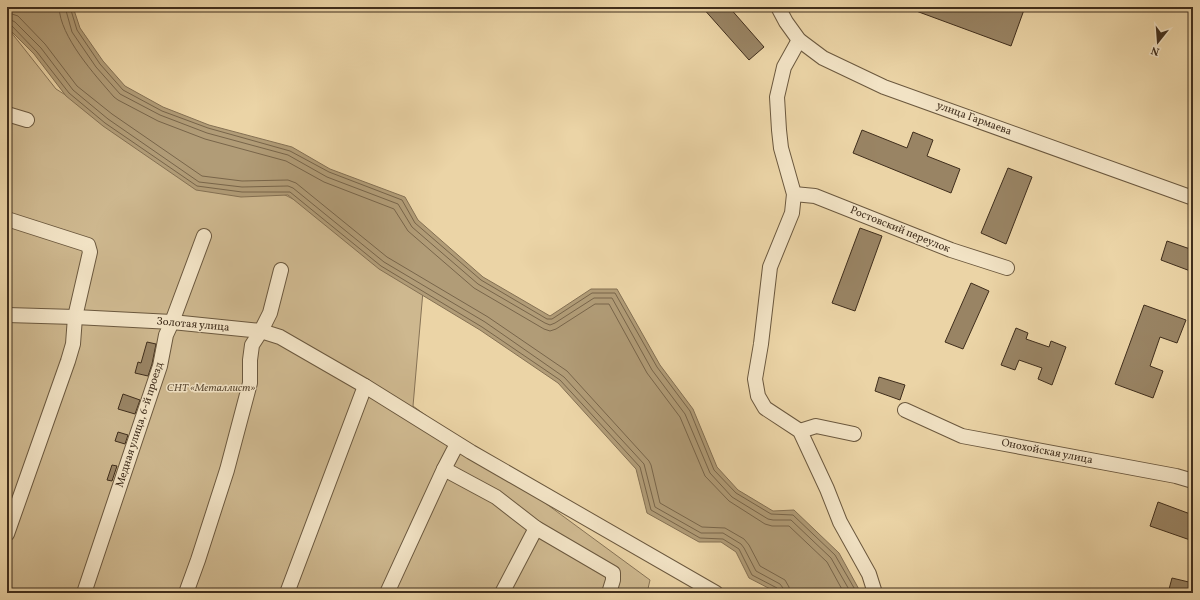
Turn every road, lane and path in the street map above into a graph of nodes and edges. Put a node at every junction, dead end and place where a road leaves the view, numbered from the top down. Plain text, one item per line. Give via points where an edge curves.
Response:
1 (778, 7) edge
2 (799, 40) junction
3 (7, 114) edge
4 (27, 120) dead end
5 (794, 194) junction
6 (1193, 198) edge
7 (7, 219) edge
8 (204, 236) dead end
9 (1006, 268) dead end
10 (281, 270) dead end
11 (7, 315) edge
12 (75, 317) junction
13 (172, 322) junction
14 (261, 331) junction
15 (365, 386) junction
16 (906, 410) dead end
17 (800, 431) junction
18 (854, 434) dead end
19 (457, 444) junction
20 (444, 469) junction
21 (1193, 481) edge
22 (536, 528) junction
23 (7, 534) edge
24 (84, 593) edge
25 (186, 593) edge
26 (287, 593) edge
27 (387, 593) edge
28 (502, 593) edge
29 (609, 593) edge
30 (716, 593) edge
31 (875, 593) edge

1 - 2 street, улица Гармаева
2 - 5 street via 784,67 778,97 781,148
2 - 6 street, улица Гармаева via 823,58 884,87
3 - 4 street
5 - 9 street, Ростовский переулок via 815,196 951,250
5 - 17 street via 792,213 770,267 755,379 758,396 765,408
7 - 12 street via 88,245 90,252
8 - 13 street, Медная улица, 6-й проезд
10 - 14 street via 270,313
11 - 12 street, Золотая улица
12 - 13 street, Золотая улица
12 - 23 street via 73,344 68,361
13 - 14 street, Золотая улица
13 - 24 street, Медная улица, 6-й проезд via 166,335 160,366
14 - 15 street, Золотая улица via 280,337
14 - 25 street via 252,345 250,383 227,470
15 - 19 street, Золотая улица
15 - 26 street
16 - 21 street, Онохойская улица via 962,436
17 - 18 street via 816,426
17 - 31 street via 840,522 869,574
19 - 20 street
19 - 30 street, Золотая улица
20 - 22 street via 496,497
20 - 27 street
22 - 28 street
22 - 29 street via 613,573

